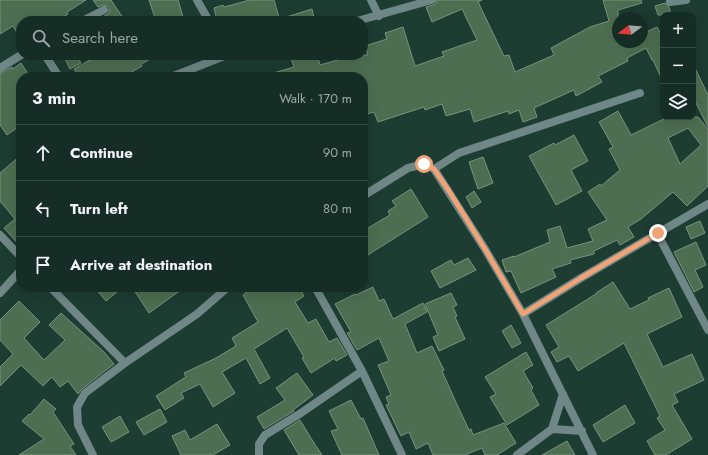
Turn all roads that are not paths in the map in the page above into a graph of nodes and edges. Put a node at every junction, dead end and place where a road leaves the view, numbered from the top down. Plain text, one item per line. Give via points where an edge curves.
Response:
1 (197, 0) edge
2 (371, 0) edge
3 (432, 0) edge
4 (686, 0) edge
5 (670, 2) dead end
6 (104, 10) dead end
7 (92, 16) edge
8 (206, 16) edge
9 (379, 16) junction
10 (368, 18) edge
11 (16, 58) edge
12 (48, 60) edge
13 (213, 60) edge
14 (0, 68) edge
15 (56, 72) edge
16 (183, 72) edge
17 (640, 93) dead end
18 (434, 169) junction
19 (368, 193) edge
20 (708, 204) edge
21 (658, 233) junction
22 (0, 235) edge
23 (16, 252) edge
24 (16, 275) edge
25 (55, 292) edge
26 (222, 292) edge
27 (318, 292) edge
28 (0, 293) edge
29 (523, 314) junction
30 (708, 330) edge
31 (125, 363) junction
32 (362, 371) junction
33 (563, 394) junction
34 (552, 429) junction
35 (582, 431) junction
36 (93, 455) edge
37 (259, 455) edge
38 (402, 455) edge
39 (517, 455) edge
40 (593, 455) edge

1 - 8 street
2 - 9 street
3 - 9 street
4 - 5 street
6 - 7 street
9 - 10 street
11 - 14 street
12 - 15 street
13 - 16 street
17 - 18 street via 459,153
18 - 19 street via 424,164 408,168
18 - 29 street
20 - 21 street
21 - 29 street
21 - 30 street
22 - 23 street
24 - 28 street
25 - 31 street
26 - 31 street via 197,314
27 - 32 street
29 - 33 street
31 - 36 street via 84,393 77,407 78,425
32 - 37 street via 266,435 259,444
32 - 38 street
33 - 34 street
33 - 35 street
34 - 35 street
34 - 39 street
35 - 40 street

